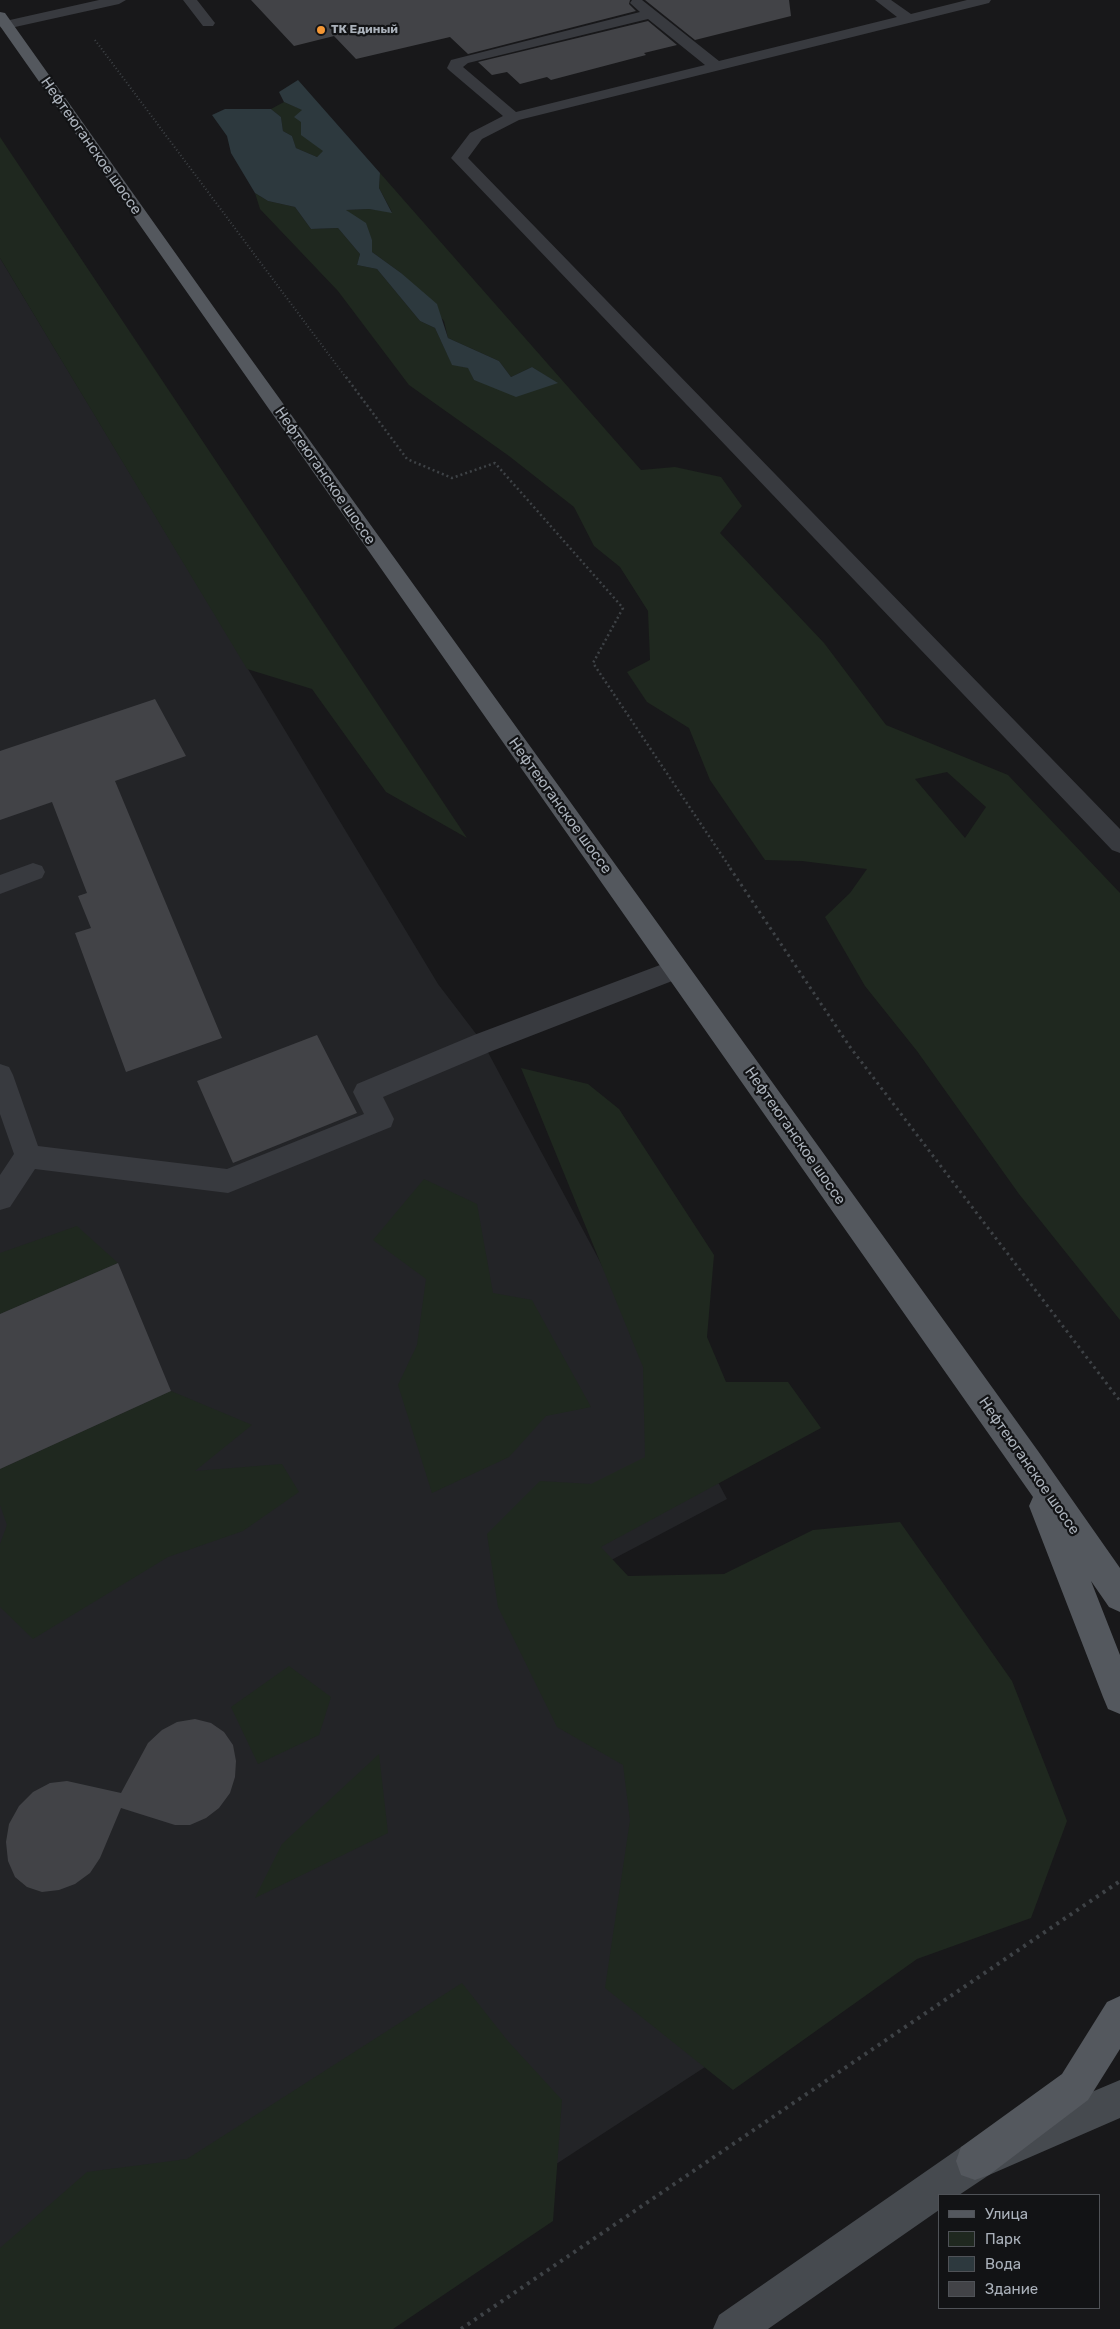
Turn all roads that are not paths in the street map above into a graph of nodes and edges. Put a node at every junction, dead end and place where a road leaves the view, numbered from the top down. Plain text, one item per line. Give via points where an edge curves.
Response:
1 (119, 0) edge
2 (190, 0) edge
3 (633, 0) edge
4 (882, 0) edge
5 (984, 0) edge
6 (651, 14) junction
7 (906, 18) junction
8 (3, 20) edge
9 (208, 23) dead end
10 (716, 66) junction
11 (513, 118) junction
12 (1120, 844) edge
13 (34, 872) dead end
14 (0, 885) edge
15 (676, 968) junction
16 (0, 1075) edge
17 (28, 1156) junction
18 (0, 1198) edge
19 (1027, 1461) junction
20 (1120, 1566) edge
21 (1120, 1596) edge
22 (1120, 1697) edge
23 (1120, 2015) edge
24 (1120, 2099) edge
25 (975, 2161) junction
26 (733, 2329) edge

1 - 8 lane
2 - 9 lane
3 - 6 lane
4 - 7 lane
5 - 7 lane
6 - 10 lane
6 - 11 lane via 456,63 455,68
7 - 10 lane
8 - 15 main road, Нефтеюганское шоссе
10 - 11 lane
11 - 12 lane via 476,136 459,158
13 - 14 lane
15 - 17 lane via 366,1092 380,1119 228,1181
15 - 19 main road, Нефтеюганское шоссе
16 - 17 lane
17 - 18 lane
19 - 20 main road
19 - 21 main road, Нефтеюганское шоссе
19 - 22 main road
23 - 25 main road via 1075,2087
24 - 25 main road
25 - 26 main road

